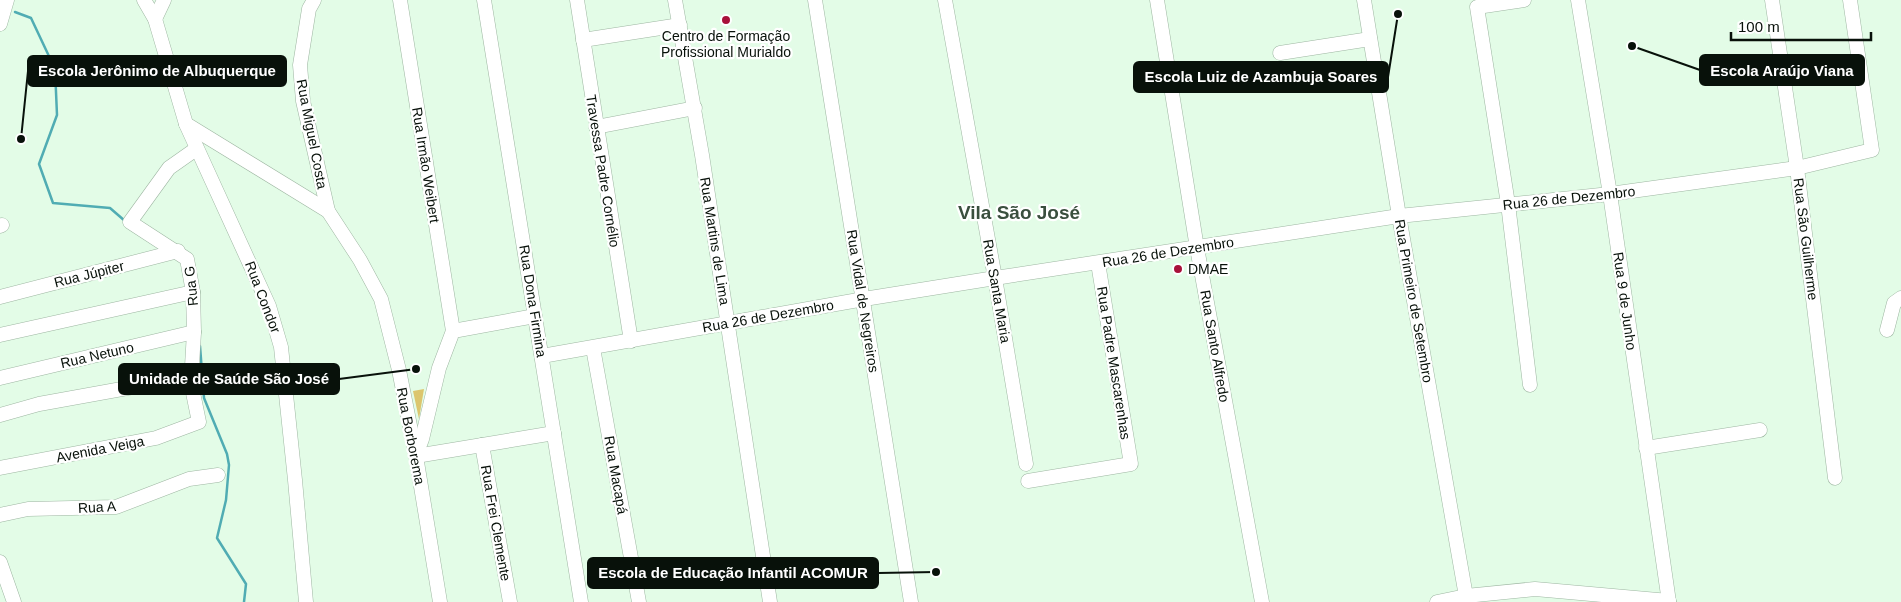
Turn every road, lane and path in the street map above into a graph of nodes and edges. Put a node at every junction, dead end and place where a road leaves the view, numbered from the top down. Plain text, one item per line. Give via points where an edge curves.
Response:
1 (7, 0) edge
2 (144, 0) edge
3 (164, 0) edge
4 (314, 0) edge
5 (400, 0) edge
6 (484, 0) edge
7 (577, 0) edge
8 (675, 0) edge
9 (815, 0) edge
10 (945, 0) edge
11 (1157, 0) edge
12 (1364, 0) edge
13 (1524, 0) edge
14 (1578, 0) edge
15 (1772, 0) edge
16 (1850, 0) edge
17 (155, 19) junction
18 (0, 24) edge
19 (680, 25) junction
20 (1370, 38) junction
21 (583, 40) junction
22 (1280, 53) dead end
23 (695, 108) junction
24 (186, 124) junction
25 (596, 127) junction
26 (196, 149) junction
27 (1797, 168) junction
28 (1610, 194) junction
29 (1508, 204) junction
30 (328, 211) junction
31 (1399, 216) junction
32 (1197, 248) junction
33 (178, 251) junction
34 (1098, 263) junction
35 (995, 278) junction
36 (193, 292) junction
37 (0, 297) edge
38 (1901, 298) edge
39 (864, 299) junction
40 (535, 316) junction
41 (728, 324) junction
42 (1887, 330) dead end
43 (453, 331) junction
44 (194, 332) junction
45 (0, 335) edge
46 (631, 341) junction
47 (593, 348) junction
48 (542, 356) junction
49 (0, 378) edge
50 (191, 383) junction
51 (1530, 385) dead end
52 (0, 415) edge
53 (199, 422) joint
54 (1760, 430) dead end
55 (554, 434) junction
56 (482, 444) junction
57 (1646, 448) junction
58 (416, 456) junction
59 (1026, 464) dead end
60 (0, 468) edge
61 (218, 475) dead end
62 (1835, 478) dead end
63 (1028, 481) dead end
64 (0, 515) edge
65 (0, 562) edge
66 (1569, 596) edge
67 (1467, 599) edge
68 (1669, 601) edge
69 (14, 602) edge
70 (306, 602) edge
71 (440, 602) edge
72 (510, 602) edge
73 (581, 602) edge
74 (639, 602) edge
75 (770, 602) edge
76 (911, 602) edge
77 (1262, 602) edge
78 (1437, 602) edge

1 - 18 street
2 - 17 street, Rua Condor
3 - 17 street
4 - 30 street, Rua Miguel Costa via 309,10 300,64 303,101
5 - 43 street, Rua Irmão Weibert
6 - 40 street, Rua Dona Firmina
7 - 21 street, Travessa Padre Cornélio
8 - 19 street, Rua Martins de Lima
9 - 39 street, Rua Vidal de Negreiros
10 - 35 street, Rua Santa Maria
11 - 32 street, Rua Santo Alfredo
12 - 20 street, Rua Primeiro de Setembro
13 - 29 street via 1477,7
14 - 28 street, Rua 9 de Junho
15 - 27 street, Rua São Guilherme
16 - 27 street, Rua 26 de Dezembro via 1872,150
17 - 24 street, Rua Condor
19 - 21 street
19 - 23 street, Rua Martins de Lima
20 - 22 street
20 - 31 street, Rua Primeiro de Setembro
21 - 25 street, Travessa Padre Cornélio
23 - 25 street
23 - 41 street, Rua Martins de Lima
24 - 26 street, Rua Condor
24 - 30 street, Rua Borborema
25 - 46 street, Travessa Padre Cornélio
26 - 33 street, Rua G via 169,168 130,221
26 - 70 street, Rua Condor via 269,306 281,347
27 - 28 street, Rua 26 de Dezembro
27 - 62 street, Rua São Guilherme
28 - 29 street, Rua 26 de Dezembro
28 - 57 street, Rua 9 de Junho
29 - 31 street, Rua 26 de Dezembro
29 - 51 street
30 - 58 street, Rua Borborema via 360,260 380,299 399,370
31 - 32 street, Rua 26 de Dezembro
31 - 67 street, Rua Primeiro de Setembro
32 - 34 street, Rua 26 de Dezembro
32 - 77 street, Rua Santo Alfredo
33 - 36 street, Rua G via 188,259
33 - 37 street, Rua Júpiter
34 - 35 street, Rua 26 de Dezembro
34 - 63 street, Rua Padre Mascarenhas via 1131,464
35 - 39 street, Rua 26 de Dezembro
35 - 59 street, Rua Santa Maria
36 - 44 street, Rua G
36 - 45 street
38 - 42 street via 1894,303
39 - 41 street, Rua 26 de Dezembro
39 - 76 street, Rua Vidal de Negreiros
40 - 43 street
40 - 48 street, Rua Dona Firmina
41 - 46 street, Rua 26 de Dezembro
41 - 75 street, Rua Martins de Lima
43 - 58 street via 439,368
44 - 49 street, Rua Netuno
44 - 50 street, Rua G
46 - 47 street, Rua 26 de Dezembro
47 - 48 street, Rua 26 de Dezembro
47 - 74 street, Rua Macapá
48 - 55 street, Rua Dona Firmina
50 - 52 street via 144,385 38,404
50 - 53 street, Rua G
53 - 60 street, Avenida Veiga via 156,438
54 - 57 street
55 - 56 street
55 - 73 street, Rua Dona Firmina
56 - 58 street
56 - 72 street, Rua Frei Clemente
57 - 68 street, Rua 9 de Junho
58 - 71 street, Rua Borborema
61 - 64 street, Rua A via 189,479 116,508 28,509
65 - 69 street
66 - 67 street via 1535,588
66 - 68 street
67 - 78 street

